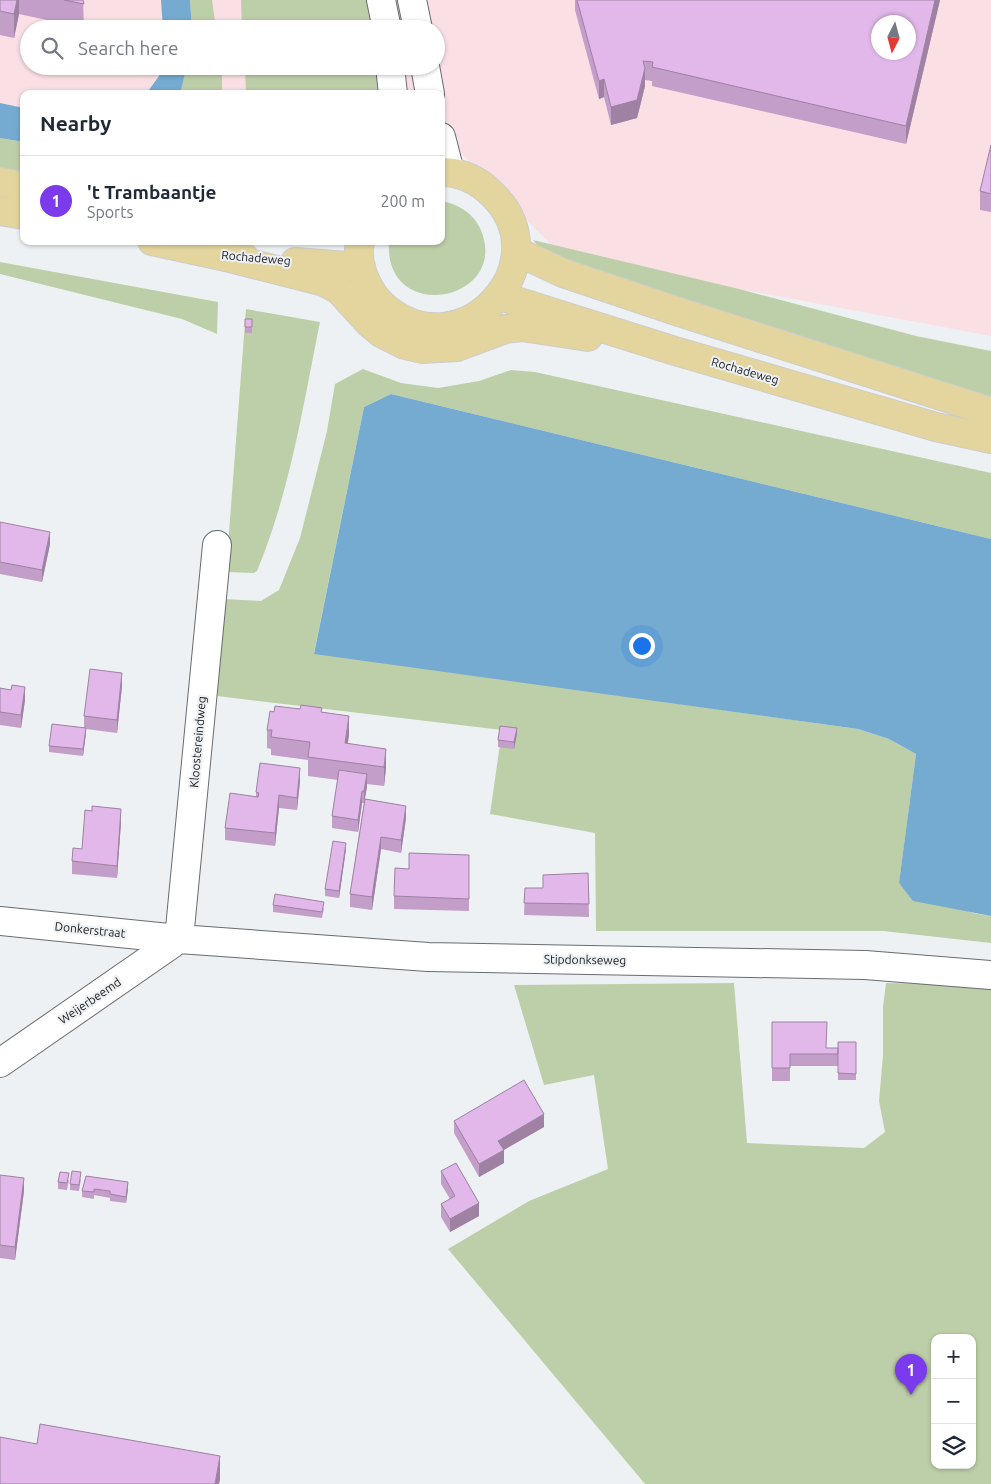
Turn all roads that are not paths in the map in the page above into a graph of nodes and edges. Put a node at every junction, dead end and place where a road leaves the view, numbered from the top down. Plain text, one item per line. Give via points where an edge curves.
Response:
1 (381, 0) edge
2 (412, 0) edge
3 (385, 20) edge
4 (416, 20) edge
5 (391, 75) edge
6 (427, 75) edge
7 (393, 90) edge
8 (429, 90) edge
9 (446, 172) edge
10 (0, 182) edge
11 (20, 186) edge
12 (0, 211) edge
13 (20, 214) edge
14 (172, 245) edge
15 (516, 251) junction
16 (360, 254) edge
17 (226, 256) junction
18 (500, 296) junction
19 (675, 351) junction
20 (991, 412) edge
21 (991, 440) edge
22 (217, 545) dead end
23 (0, 921) edge
24 (179, 939) junction
25 (991, 975) edge
26 (0, 1063) edge

1 - 3 street
2 - 4 street
5 - 7 street
6 - 8 street
9 - 15 main road via 476,182 497,199 510,220
10 - 11 main road
12 - 13 main road
14 - 17 main road, Rochadeweg
15 - 18 main road via 511,276
15 - 20 main road via 563,273
16 - 17 main road, Rochadeweg
16 - 18 main road via 373,294 394,315 422,326 449,327 465,322 484,312
17 - 19 main road via 324,282 339,290 381,333 405,345 431,349 457,347 505,328 522,327
18 - 19 main road, Rochadeweg
19 - 21 main road, Rochadeweg
22 - 24 street, Kloostereindweg
23 - 24 street, Donkerstraat
24 - 25 street, Stipdonkseweg via 428,958 865,965
24 - 26 street, Weijerbeemd

